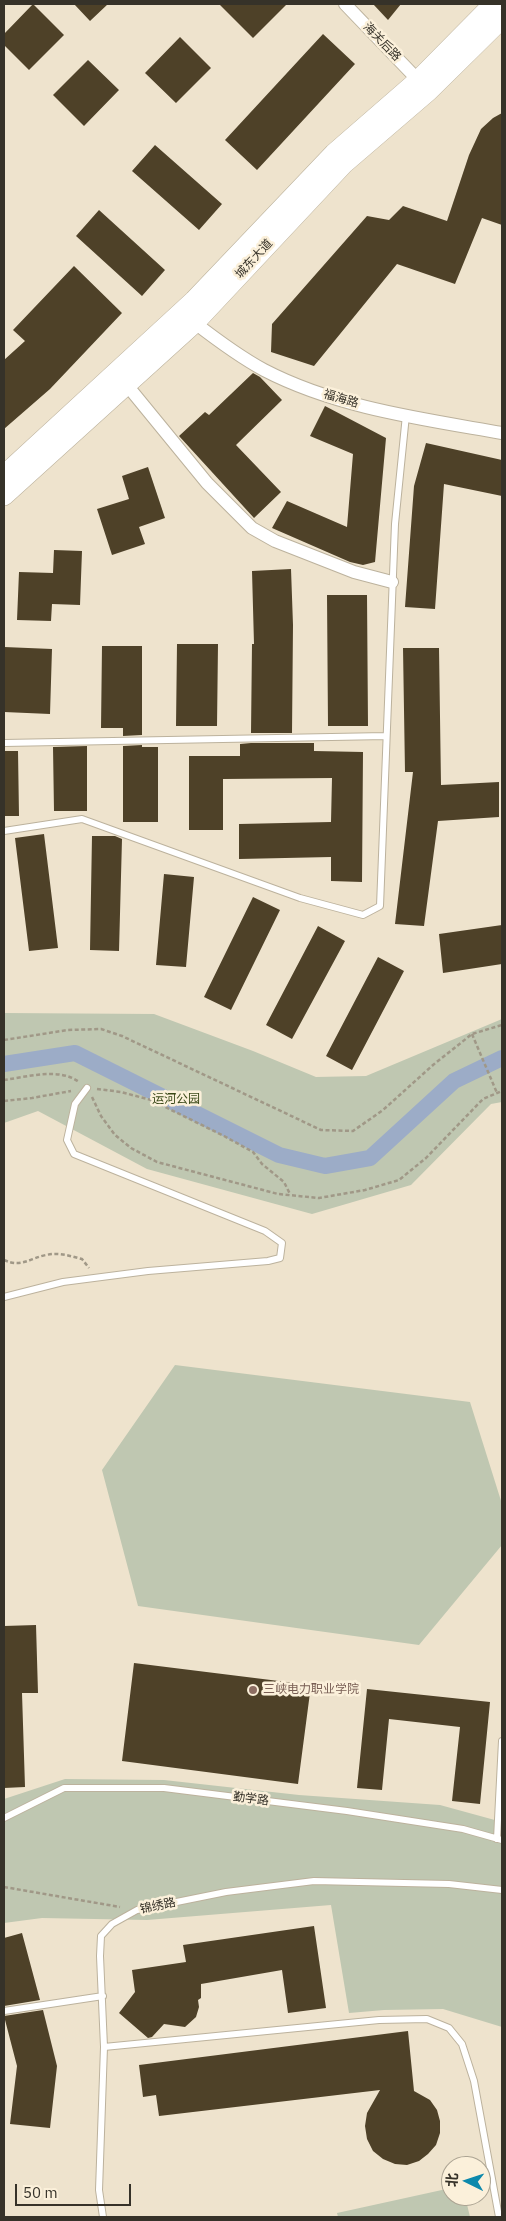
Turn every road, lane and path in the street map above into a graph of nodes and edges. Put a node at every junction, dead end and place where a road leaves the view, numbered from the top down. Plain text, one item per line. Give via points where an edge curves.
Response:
1 (346, 4) edge
2 (493, 4) edge
3 (502, 19) edge
4 (418, 80) junction
5 (195, 323) junction
6 (126, 384) junction
7 (406, 415) junction
8 (502, 433) edge
9 (4, 475) edge
10 (4, 496) edge
11 (392, 582) junction
12 (386, 736) junction
13 (4, 743) edge
14 (4, 831) edge
15 (502, 1025) edge
16 (472, 1034) junction
17 (4, 1040) edge
18 (4, 1080) edge
19 (87, 1088) junction
20 (502, 1090) edge
21 (497, 1093) junction
22 (4, 1101) edge
23 (290, 1195) junction
24 (4, 1260) edge
25 (95, 1278) junction
26 (4, 1297) edge
27 (502, 1741) edge
28 (4, 1818) edge
29 (500, 1840) edge
30 (4, 1887) edge
31 (502, 1890) edge
32 (136, 1910) junction
33 (103, 1996) junction
34 (4, 2012) edge
35 (104, 2047) junction
36 (103, 2217) edge
37 (499, 2217) edge

1 - 4 street, 海关后路
2 - 4 main road, 城东大道
3 - 5 main road, 城东大道 via 429,91 344,164
4 - 9 main road, 城东大道 via 334,153 194,300
5 - 6 main road, 城东大道
5 - 7 street, 福海路 via 265,370 332,398
6 - 10 main road, 城东大道
6 - 11 street via 207,482 252,528 275,541 345,569
7 - 8 street, 福海路
7 - 11 lane
11 - 12 lane
12 - 13 lane
12 - 14 lane via 380,906 363,915 300,898 82,819
15 - 16 path
16 - 17 path via 383,1110 353,1131 321,1130 101,1029 68,1030
16 - 21 path
18 - 19 path via 53,1074 73,1077
19 - 22 path
19 - 23 path via 151,1100 200,1124 253,1152 284,1182
19 - 23 path via 115,1135 156,1162
19 - 25 lane via 75,1104 67,1140 74,1154 256,1227 282,1243 280,1258 268,1261
20 - 21 path
21 - 23 path via 483,1098 426,1158 399,1180 318,1198
24 - 25 path via 12,1264 60,1254 82,1259
25 - 26 lane via 63,1282
27 - 29 lane
28 - 29 lane, 勤学路 via 64,1788 164,1788 347,1811 463,1829
30 - 32 path
31 - 32 lane, 锦绣路 via 449,1884 314,1881 226,1892
32 - 33 lane, 锦绣路 via 112,1924 101,1936
33 - 34 lane
33 - 35 lane, 锦绣路
35 - 36 lane, 锦绣路 via 99,2190
35 - 37 lane via 379,2020 427,2019 449,2028 462,2044 474,2081

